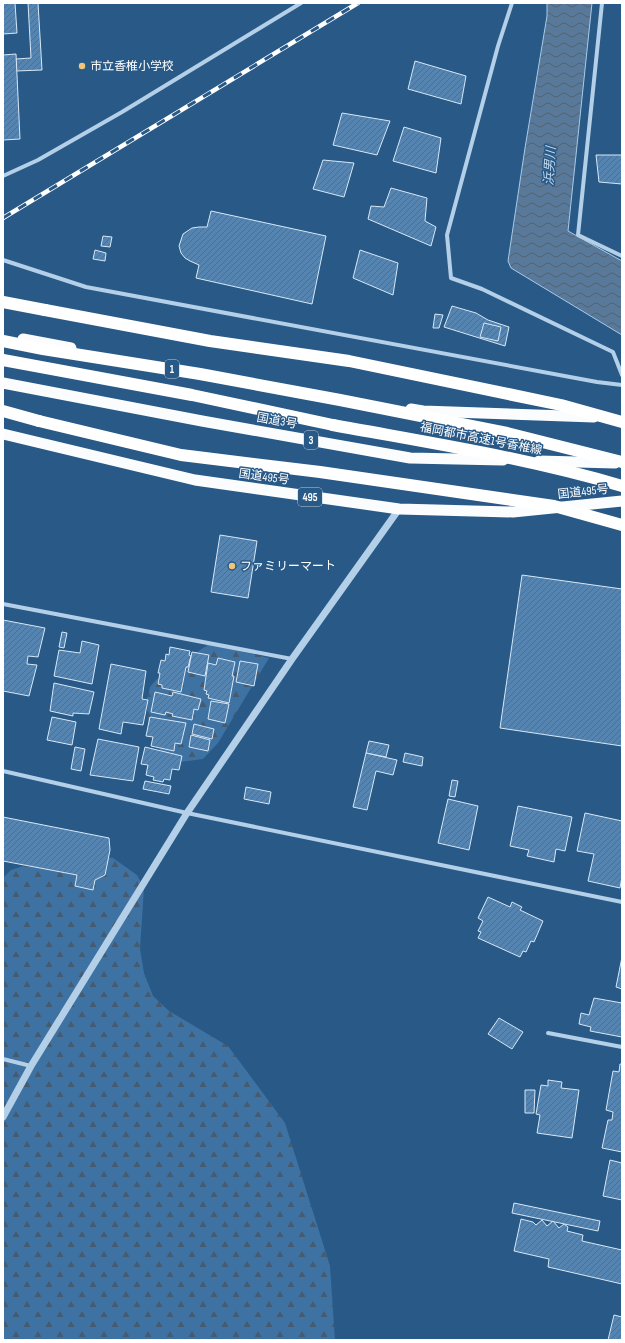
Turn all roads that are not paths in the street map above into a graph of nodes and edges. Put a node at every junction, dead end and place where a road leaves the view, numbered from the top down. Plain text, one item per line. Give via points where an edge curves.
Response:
1 (301, 3) edge
2 (512, 3) edge
3 (602, 3) edge
4 (3, 176) edge
5 (622, 256) edge
6 (3, 260) edge
7 (3, 302) edge
8 (3, 336) edge
9 (3, 341) edge
10 (3, 360) edge
11 (622, 375) edge
12 (3, 383) edge
13 (622, 384) edge
14 (3, 412) edge
15 (622, 418) edge
16 (622, 422) edge
17 (3, 434) edge
18 (622, 462) edge
19 (622, 486) edge
20 (622, 501) edge
21 (399, 509) junction
22 (622, 525) edge
23 (3, 604) edge
24 (292, 659) junction
25 (3, 771) edge
26 (186, 813) junction
27 (622, 902) edge
28 (548, 1033) dead end
29 (622, 1047) edge
30 (3, 1059) edge
31 (31, 1066) junction
32 (3, 1117) edge

1 - 4 street via 122,112 38,160
2 - 11 street via 447,235 451,278 482,289 613,352
3 - 5 street via 578,235
6 - 13 street via 86,287
7 - 16 highway, bridge via 210,341 349,360 561,405
8 - 15 highway via 423,411
9 - 18 highway, 福岡都市高速1号香椎線 / 1 via 340,400 507,433
10 - 19 highway, 福岡都市高速1号香椎線 / 1, bridge via 504,457
12 - 18 highway, 国道3号 / 3 via 410,458
14 - 22 highway, bridge via 181,455 554,506
17 - 21 highway, 国道495号 / 495 via 195,480
20 - 21 highway, 国道495号 / 495 via 513,512
21 - 24 street
23 - 24 street
24 - 26 street
25 - 26 street
26 - 27 street
26 - 31 street
28 - 29 street
30 - 31 street
31 - 32 street

